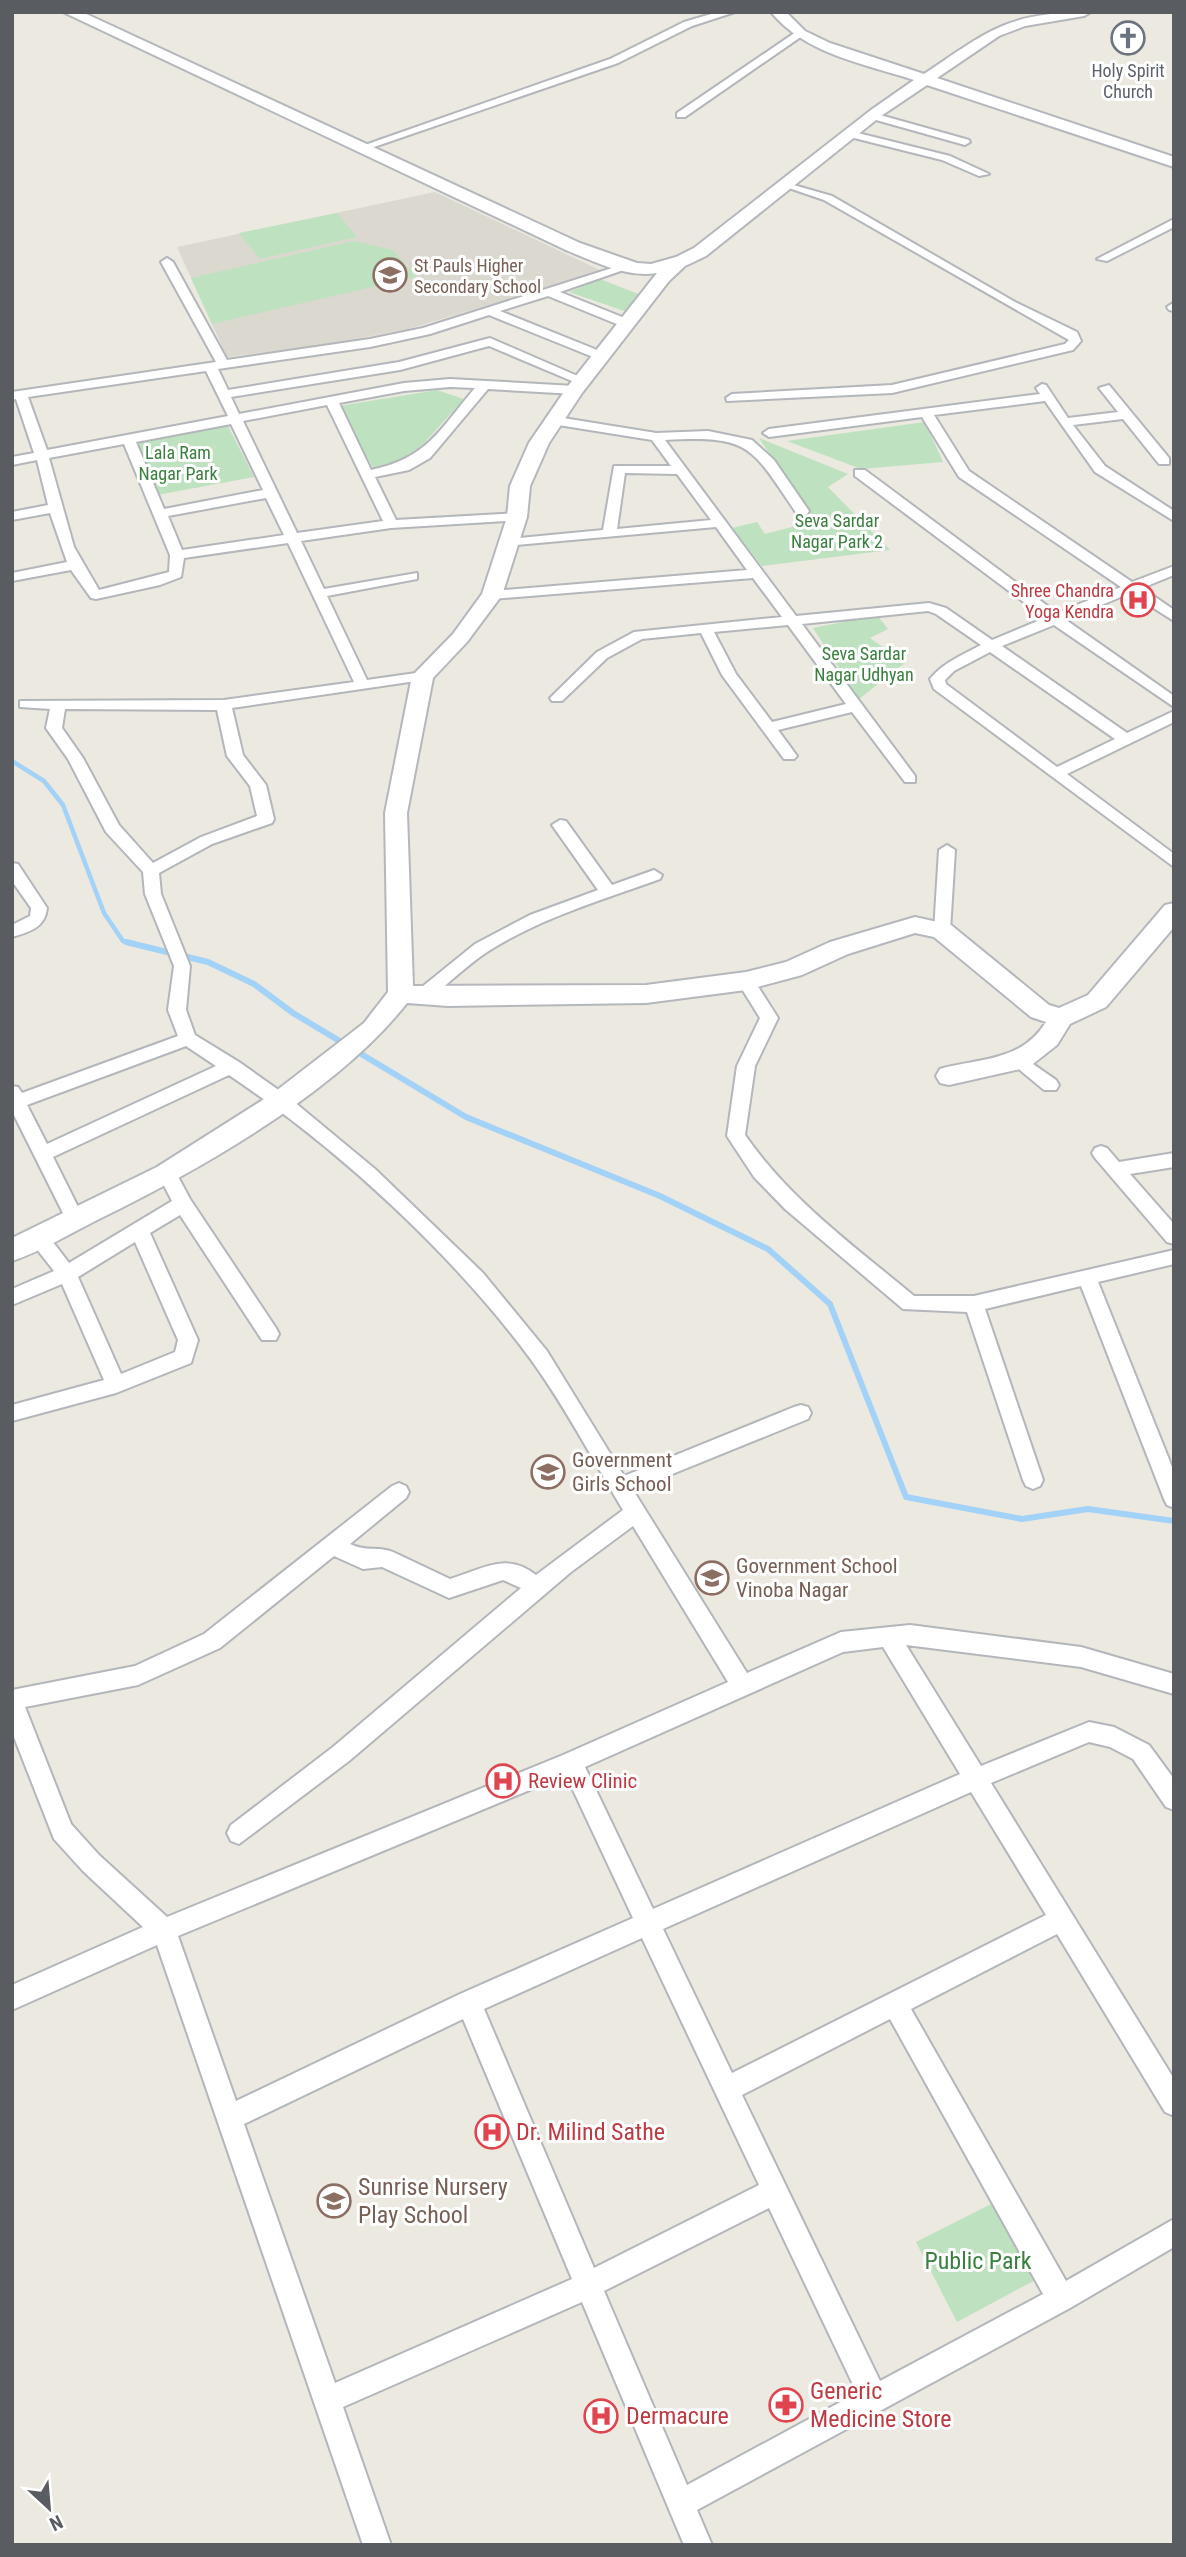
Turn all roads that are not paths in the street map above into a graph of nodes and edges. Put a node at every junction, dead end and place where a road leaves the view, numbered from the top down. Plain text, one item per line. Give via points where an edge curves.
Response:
1 (70, 12) edge
2 (86, 12) edge
3 (730, 12) edge
4 (778, 12) edge
5 (1084, 12) edge
6 (800, 34) junction
7 (927, 79) junction
8 (292, 112) junction
9 (681, 116) dead end
10 (873, 116) junction
11 (850, 134) junction
12 (965, 142) dead end
13 (370, 145) junction
14 (1174, 162) edge
15 (983, 174) dead end
16 (787, 184) junction
17 (1174, 222) edge
18 (1103, 260) dead end
19 (167, 262) dead end
20 (677, 265) junction
21 (628, 266) junction
22 (552, 293) junction
23 (492, 312) junction
24 (628, 324) junction
25 (528, 328) junction
26 (490, 342) junction
27 (603, 357) junction
28 (217, 365) junction
29 (485, 384) junction
30 (579, 386) junction
31 (1105, 388) dead end
32 (224, 394) junction
33 (16, 395) edge
34 (732, 398) dead end
35 (332, 402) junction
36 (926, 413) junction
37 (1126, 415) junction
38 (237, 419) junction
39 (557, 421) junction
40 (1064, 422) junction
41 (769, 433) dead end
42 (656, 437) junction
43 (128, 438) junction
44 (42, 456) junction
45 (12, 461) edge
46 (1164, 461) dead end
47 (681, 470) junction
48 (860, 473) dead end
49 (366, 475) junction
50 (269, 493) junction
51 (54, 508) junction
52 (802, 511) dead end
53 (158, 514) junction
54 (12, 516) edge
55 (517, 517) junction
56 (1174, 517) edge
57 (720, 523) junction
58 (391, 524) junction
59 (609, 534) junction
60 (294, 539) junction
61 (509, 543) junction
62 (177, 555) junction
63 (74, 565) junction
64 (1174, 570) edge
65 (757, 573) junction
66 (412, 576) dead end
67 (12, 578) edge
68 (1130, 588) junction
69 (318, 594) junction
70 (492, 595) junction
71 (1174, 618) edge
72 (791, 619) junction
73 (1055, 619) junction
74 (705, 628) junction
75 (990, 646) junction
76 (424, 676) junction
77 (363, 686) junction
78 (557, 698) dead end
79 (1174, 703) edge
80 (25, 704) dead end
81 (58, 704) junction
82 (225, 705) junction
83 (856, 706) junction
84 (1174, 716) edge
85 (768, 728) junction
86 (1126, 739) junction
87 (789, 756) dead end
88 (1055, 774) junction
89 (910, 779) dead end
90 (560, 825) dead end
91 (947, 850) dead end
92 (1174, 862) edge
93 (12, 868) edge
94 (151, 871) junction
95 (654, 875) dead end
96 (610, 893) junction
97 (1174, 911) edge
98 (12, 931) edge
99 (942, 931) junction
100 (746, 981) junction
101 (412, 994) junction
102 (1061, 1018) junction
103 (188, 1039) junction
104 (1020, 1061) junction
105 (233, 1066) junction
106 (949, 1076) dead end
107 (1050, 1085) dead end
108 (15, 1097) edge
109 (281, 1101) junction
110 (1101, 1153) dead end
111 (43, 1154) junction
112 (1174, 1160) edge
113 (1118, 1169) junction
114 (167, 1174) junction
115 (183, 1204) junction
116 (76, 1221) junction
117 (139, 1231) junction
118 (1174, 1237) edge
119 (39, 1238) junction
120 (12, 1250) edge
121 (1174, 1257) edge
122 (67, 1274) junction
123 (1087, 1278) junction
124 (12, 1297) edge
125 (974, 1304) junction
126 (269, 1334) dead end
127 (116, 1385) junction
128 (12, 1413) edge
129 (801, 1413) dead end
130 (1034, 1480) dead end
131 (619, 1487) junction
132 (399, 1492) dead end
133 (1174, 1499) edge
134 (635, 1513) junction
135 (332, 1545) junction
136 (536, 1587) junction
137 (889, 1637) junction
138 (1174, 1684) edge
139 (743, 1686) junction
140 (12, 1701) edge
141 (571, 1762) junction
142 (975, 1779) junction
143 (1174, 1799) edge
144 (239, 1833) dead end
145 (1061, 1920) junction
146 (647, 1924) junction
147 (164, 1930) junction
148 (12, 1998) edge
149 (469, 2003) junction
150 (895, 2004) junction
151 (725, 2090) junction
152 (1174, 2103) edge
153 (229, 2118) junction
154 (773, 2192) junction
155 (1174, 2232) edge
156 (587, 2286) junction
157 (1061, 2299) junction
158 (874, 2399) junction
159 (327, 2400) junction
160 (681, 2503) junction
161 (377, 2545) edge
162 (698, 2545) edge

1 - 8 street
2 - 8 street
3 - 13 street via 688,24 614,61
4 - 6 street
5 - 7 street via 1022,22 994,33
6 - 7 street
6 - 9 street
7 - 10 street
7 - 14 street
8 - 13 street
8 - 21 street via 574,247 620,267
10 - 11 street
10 - 12 street
11 - 15 street via 946,158
11 - 16 street
13 - 21 street via 628,262
16 - 20 street
16 - 34 street via 828,198 1012,305 1073,334 1075,341 1069,347 892,389
17 - 18 street
19 - 28 street
20 - 21 street via 650,271
20 - 24 street
21 - 22 street
22 - 23 street
22 - 24 street
23 - 25 street
23 - 28 street via 370,343
24 - 27 street
25 - 26 street
25 - 27 street
26 - 30 street
26 - 32 street via 400,366
27 - 30 street
28 - 32 street
28 - 33 street
29 - 30 street
29 - 35 street via 404,387
29 - 49 street via 425,456 404,467
30 - 39 street
31 - 37 street
32 - 38 street
33 - 44 street
35 - 38 street
35 - 49 street
36 - 40 street via 1044,392
36 - 41 street
36 - 68 street via 964,474
37 - 40 street
37 - 46 street
38 - 43 street
38 - 50 street
39 - 42 street
39 - 55 street via 539,443 520,486
40 - 56 street via 1100,469
42 - 47 street
42 - 52 street via 738,439 757,449
43 - 44 street
43 - 53 street
44 - 45 street
44 - 51 street
47 - 57 street
47 - 59 street via 619,469
48 - 73 street
49 - 58 street
50 - 53 street
50 - 60 street
51 - 54 street
51 - 63 street
53 - 62 street
55 - 58 street
55 - 61 street
57 - 59 street
57 - 65 street
58 - 60 street
59 - 61 street
60 - 62 street
60 - 69 street
61 - 70 street
62 - 63 street via 176,574 102,595 94,593
63 - 67 street
64 - 68 street
65 - 70 street
65 - 72 street
66 - 69 street
68 - 71 street
68 - 73 street
69 - 77 street
70 - 76 street
72 - 74 street
72 - 75 street via 929,607
72 - 83 street
73 - 75 street
73 - 79 street
74 - 78 street via 639,635 622,642
74 - 85 street via 729,675
75 - 86 street
75 - 88 street via 949,668 936,679 939,686
76 - 77 street
76 - 101 street via 396,813
77 - 82 street
80 - 81 street
81 - 82 street
81 - 94 street via 54,728 113,828
82 - 94 street via 235,756 258,785 266,819 182,851
83 - 85 street
83 - 89 street
84 - 86 street
85 - 87 street
86 - 88 street
88 - 92 street
90 - 96 street
91 - 99 street
93 - 98 street via 39,908 38,918
94 - 103 street via 153,894 182,966 177,1010
95 - 96 street
96 - 101 street via 514,930
97 - 102 street via 1097,1001
99 - 100 street via 927,926 901,928 793,969
99 - 102 street via 1040,1011
100 - 101 street via 646,994
100 - 125 street via 769,1018 746,1066 736,1136 753,1161 809,1220 910,1304
101 - 109 street
102 - 104 street via 1048,1039
103 - 105 street
103 - 108 street
104 - 106 street
104 - 107 street
105 - 109 street
105 - 111 street
108 - 111 street
109 - 114 street
109 - 131 street via 368,1174 476,1278 540,1357
110 - 113 street
111 - 116 street
112 - 113 street
113 - 118 street
114 - 115 street
114 - 116 street
115 - 117 street
115 - 126 street
116 - 119 street
117 - 122 street
117 - 127 street via 188,1340 187,1350 184,1357
119 - 120 street
119 - 122 street
121 - 123 street
122 - 124 street
122 - 127 street
123 - 125 street
123 - 133 street
125 - 130 street
127 - 128 street
129 - 131 street
131 - 134 street
132 - 135 street
134 - 136 street
134 - 139 street
135 - 136 street via 363,1560 385,1558 449,1589 501,1570 514,1570
135 - 140 street via 212,1641 138,1675
136 - 144 street via 341,1754
137 - 138 street via 1081,1657
137 - 139 street via 841,1642
137 - 142 street
139 - 141 street
140 - 147 street via 62,1831
141 - 146 street
141 - 147 street
142 - 143 street via 1089,1732 1114,1737 1141,1752
142 - 145 street
142 - 146 street
145 - 150 street
145 - 152 street
146 - 149 street
146 - 151 street
147 - 148 street
147 - 153 street
149 - 153 street
149 - 156 street
150 - 151 street
150 - 157 street
151 - 154 street
153 - 159 street
154 - 156 street
154 - 158 street
155 - 157 street
156 - 159 street
156 - 160 street
157 - 158 street
158 - 160 street
159 - 161 street
160 - 162 street

